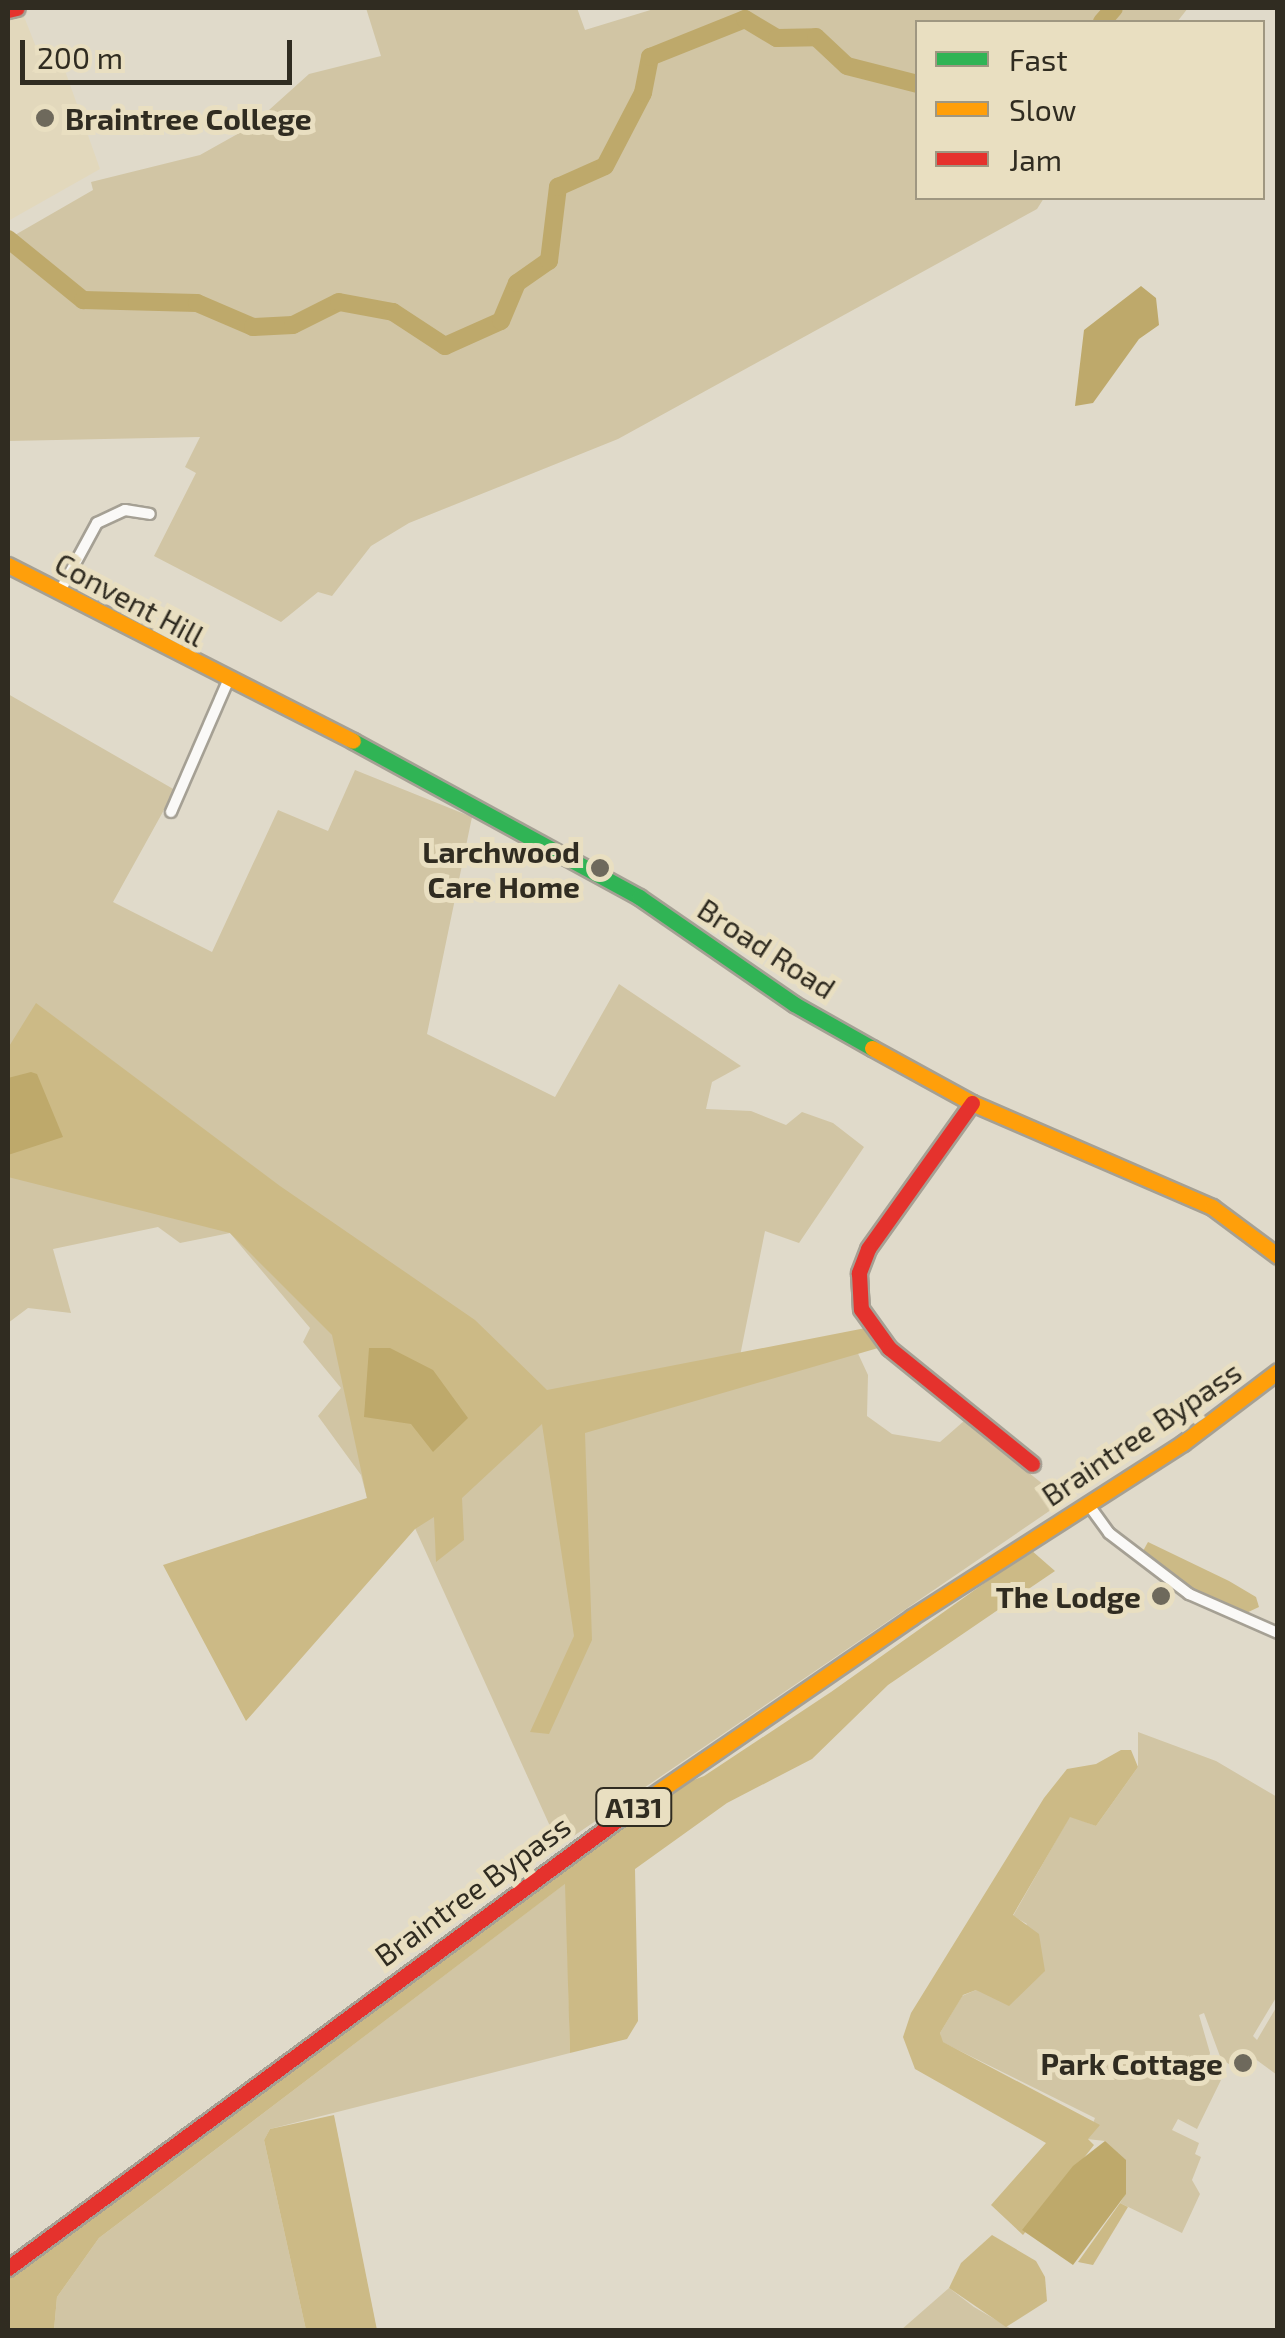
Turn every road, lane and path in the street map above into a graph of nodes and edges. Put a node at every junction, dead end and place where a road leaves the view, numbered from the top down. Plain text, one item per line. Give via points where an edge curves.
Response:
1 (17, 8) edge
2 (8, 10) edge
3 (150, 514) dead end
4 (8, 566) edge
5 (59, 593) junction
6 (228, 681) junction
7 (171, 812) dead end
8 (972, 1103) junction
9 (1278, 1256) edge
10 (1277, 1372) edge
11 (1032, 1464) dead end
12 (1088, 1504) junction
13 (1278, 1633) edge
14 (8, 2268) edge

1 - 2 main road
3 - 5 street via 124,510 97,523
4 - 5 main road, Convent Hill
5 - 6 main road, Convent Hill
6 - 7 street
6 - 8 main road, Broad Road via 542,840 653,906 770,990
8 - 9 main road, Broad Road via 1212,1206
8 - 11 main road via 868,1249 858,1294 876,1336
10 - 12 main road, Braintree Bypass / A131
12 - 13 street via 1109,1533 1188,1594
12 - 14 main road, Braintree Bypass / A131 via 597,1833

